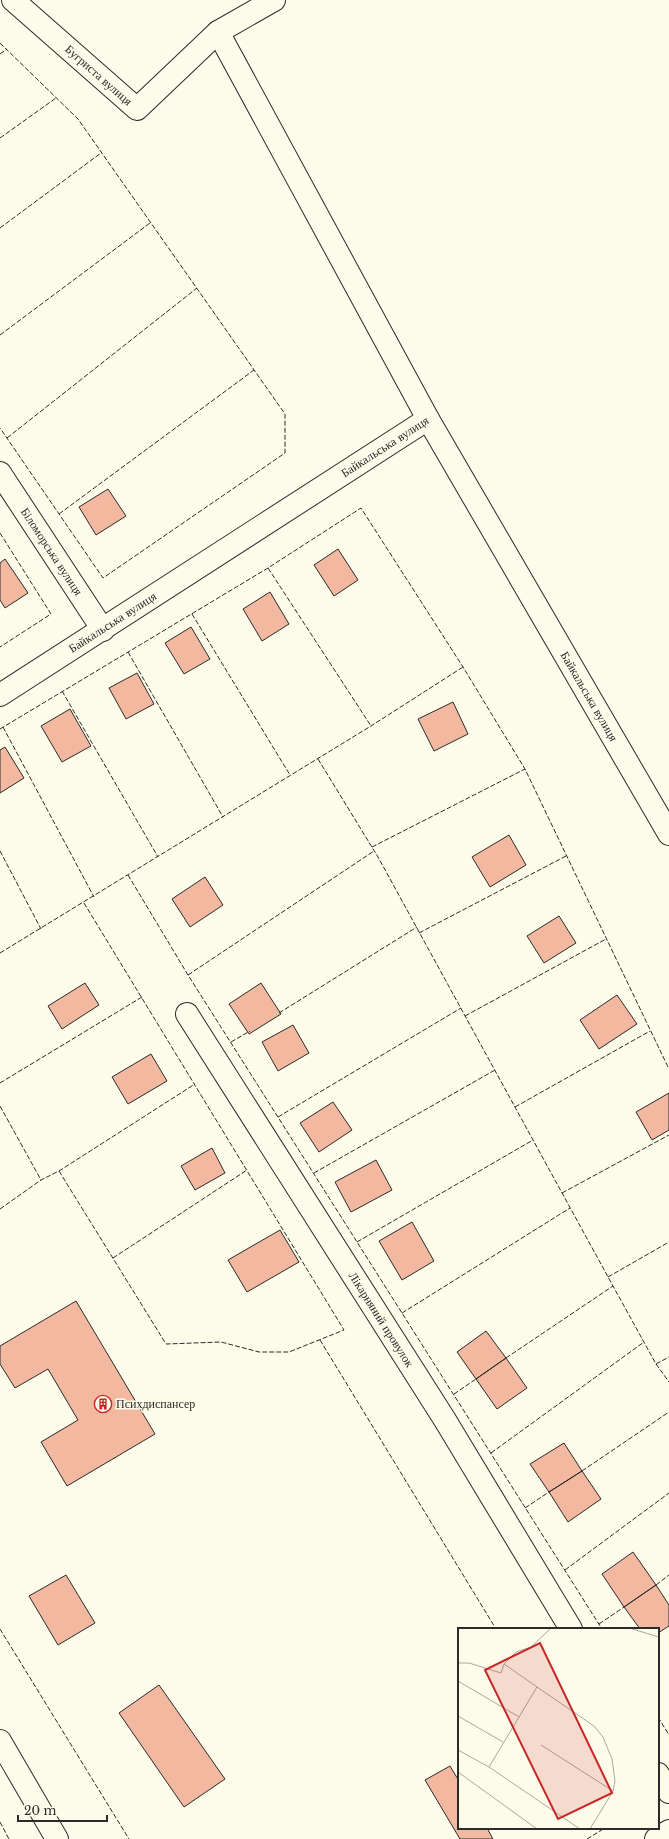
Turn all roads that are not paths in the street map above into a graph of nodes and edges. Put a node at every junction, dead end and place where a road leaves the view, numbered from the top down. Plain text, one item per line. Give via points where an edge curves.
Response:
1 (13, 0) edge
2 (274, 0) edge
3 (218, 32) junction
4 (428, 419) junction
5 (0, 473) edge
6 (103, 630) junction
7 (0, 696) edge
8 (669, 834) edge
9 (187, 1014) dead end
10 (570, 1628) edge
11 (0, 1741) edge
12 (659, 1776) edge
13 (669, 1792) edge
14 (669, 1831) edge
15 (57, 1839) edge
16 (656, 1839) edge

1 - 3 street, Бугриста вулиця via 137,109
2 - 3 street
3 - 4 street
4 - 6 street, Байкальська вулиця
4 - 8 street, Байкальська вулиця
5 - 6 street, Біломорська вулиця
6 - 7 street, Байкальська вулиця
9 - 10 street, Лікарняний провулок via 445,1420
11 - 15 street
12 - 13 street
14 - 16 street

